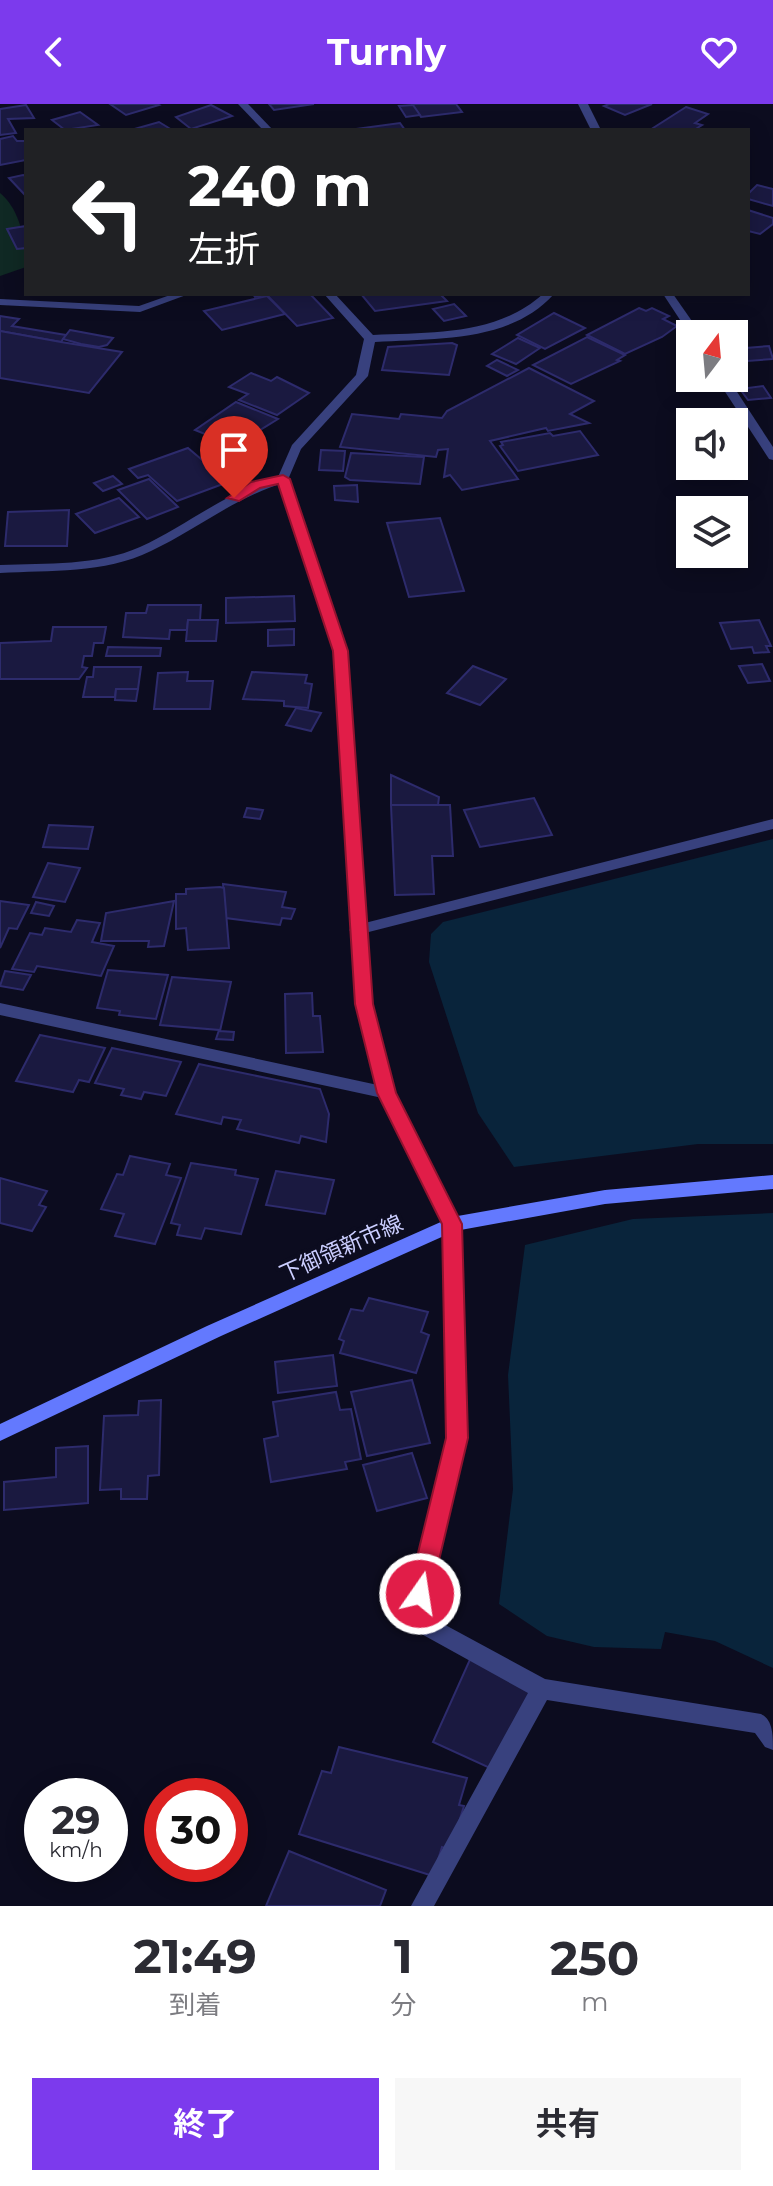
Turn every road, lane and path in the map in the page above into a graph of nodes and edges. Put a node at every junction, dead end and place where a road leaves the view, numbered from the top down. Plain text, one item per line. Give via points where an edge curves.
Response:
1 (243, 104) edge
2 (583, 104) edge
3 (266, 128) edge
4 (595, 128) edge
5 (178, 296) edge
6 (331, 296) edge
7 (547, 296) edge
8 (669, 296) edge
9 (0, 302) edge
10 (686, 320) edge
11 (370, 339) junction
12 (731, 392) edge
13 (773, 456) edge
14 (283, 479) junction
15 (0, 569) edge
16 (773, 824) edge
17 (357, 930) junction
18 (0, 1009) edge
19 (387, 1093) junction
20 (773, 1182) edge
21 (452, 1224) junction
22 (0, 1433) edge
23 (542, 1689) junction
24 (773, 1740) edge
25 (422, 1906) edge

1 - 3 street
2 - 4 street
5 - 9 street via 140,309
6 - 11 street
7 - 11 street via 507,322
8 - 10 street
11 - 14 street via 362,376 296,448
12 - 13 street
14 - 15 street via 256,485 144,550 103,562
14 - 17 street via 340,651
16 - 17 street
17 - 19 street via 364,1004
18 - 19 street
19 - 21 street
20 - 21 main road, 下御領新市線 via 605,1197
21 - 22 main road, 下御領新市線
21 - 23 street via 457,1438 414,1619
23 - 24 street via 761,1724
23 - 25 street

